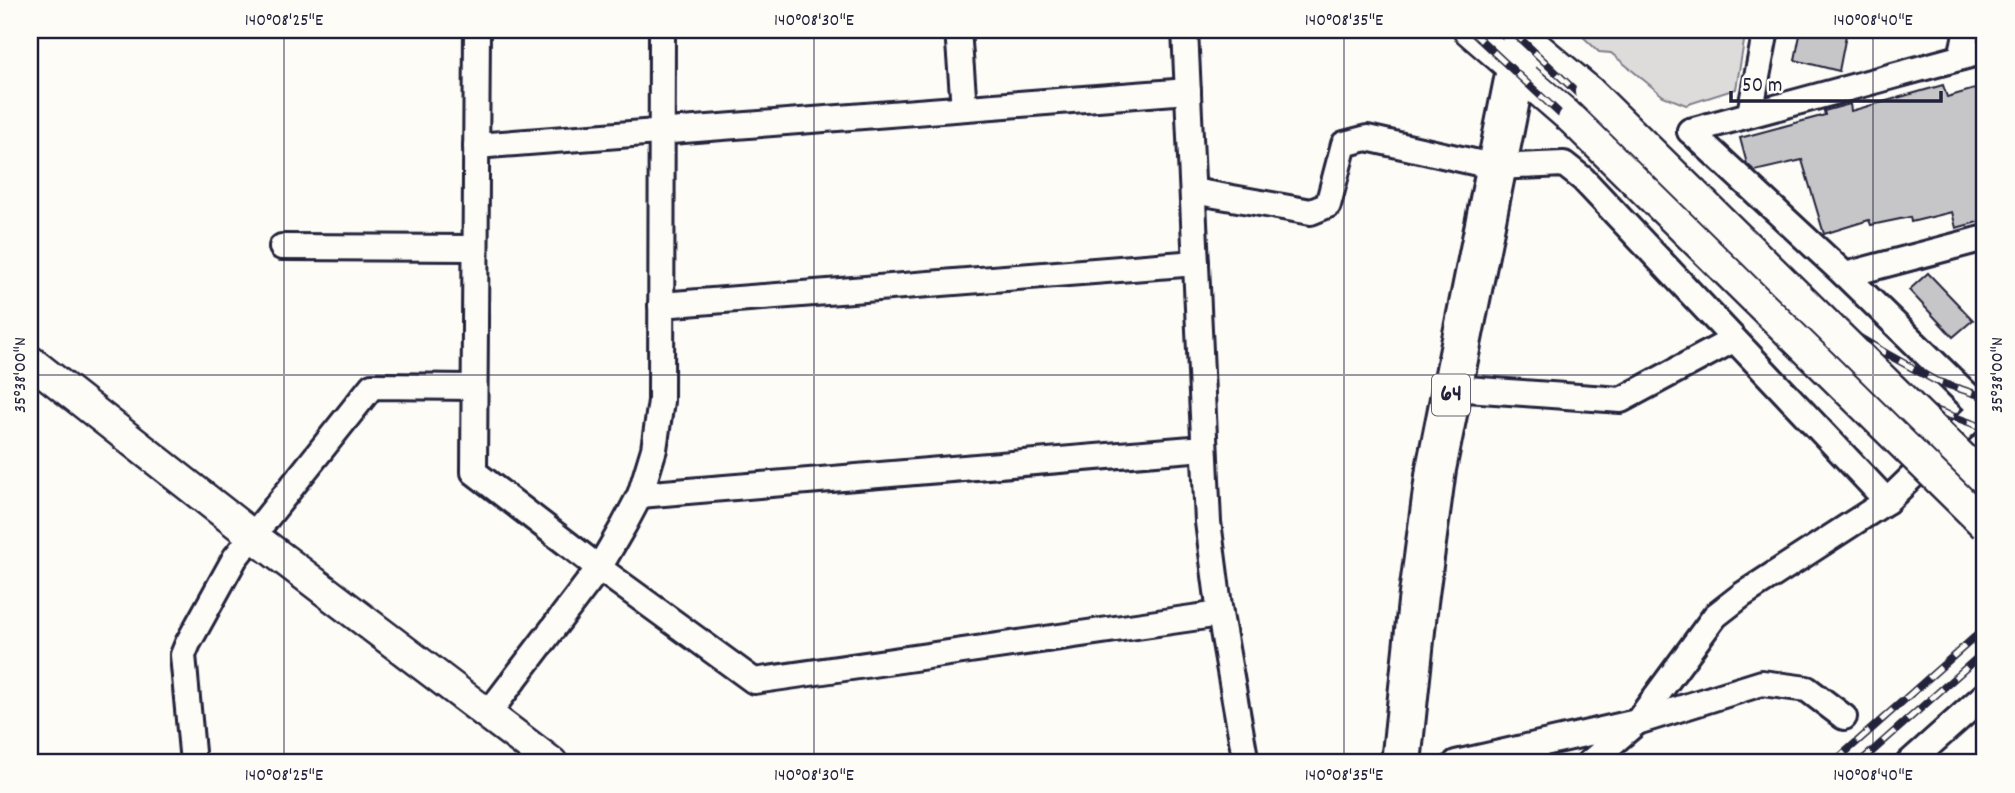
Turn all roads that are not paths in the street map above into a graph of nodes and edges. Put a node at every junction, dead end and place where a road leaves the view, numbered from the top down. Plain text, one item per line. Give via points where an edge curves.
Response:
1 (477, 30) edge
2 (662, 30) edge
3 (958, 30) edge
4 (1185, 30) edge
5 (1469, 30) edge
6 (1766, 30) edge
7 (1966, 30) edge
8 (1519, 41) edge
9 (1973, 54) edge
10 (1188, 91) junction
11 (964, 108) junction
12 (1750, 113) junction
13 (661, 132) junction
14 (476, 146) junction
15 (1496, 167) junction
16 (1192, 191) junction
17 (1985, 238) edge
18 (282, 247) dead end
19 (474, 248) junction
20 (1196, 263) junction
21 (1845, 275) junction
22 (661, 305) junction
23 (1733, 340) junction
24 (30, 361) edge
25 (474, 387) junction
26 (1452, 388) junction
27 (1983, 408) edge
28 (1204, 448) junction
29 (1985, 480) edge
30 (639, 495) junction
31 (1887, 500) junction
32 (1985, 525) edge
33 (253, 536) junction
34 (599, 568) junction
35 (1220, 614) junction
36 (1985, 695) edge
37 (487, 715) junction
38 (1844, 717) dead end
39 (1637, 722) junction
40 (193, 763) edge
41 (552, 763) edge
42 (1246, 763) edge
43 (1401, 763) edge
44 (1456, 763) edge
45 (1589, 763) edge
46 (1909, 763) edge

1 - 14 street
2 - 13 street
3 - 11 street
4 - 10 street
5 - 8 street
6 - 12 street
7 - 9 street
8 - 15 main road, 64
8 - 29 street, bridge via 1590,92
8 - 32 street, bridge via 1573,120
9 - 12 street
10 - 11 street
10 - 16 street
11 - 13 street
12 - 21 street via 1690,131
13 - 14 street
13 - 22 street
14 - 19 street
15 - 16 street via 1367,138 1343,144 1328,205 1311,212
15 - 23 street via 1564,164
15 - 26 main road, 64
16 - 20 street
17 - 21 street
18 - 19 street
19 - 25 street
20 - 22 street
20 - 28 street
21 - 27 street
22 - 30 street via 660,401 654,449
23 - 26 street via 1621,400
23 - 31 street
24 - 33 street
25 - 33 street via 372,386
25 - 34 street via 474,472
26 - 43 main road, 64 via 1436,469
27 - 31 street
28 - 30 street
28 - 35 street
30 - 34 street
31 - 39 street via 1715,616
33 - 37 street
33 - 40 street via 234,558 183,655
34 - 35 street via 754,681
34 - 37 street
35 - 42 street
36 - 46 street
37 - 41 street
38 - 39 street via 1807,689 1762,683
39 - 44 street
39 - 45 street

